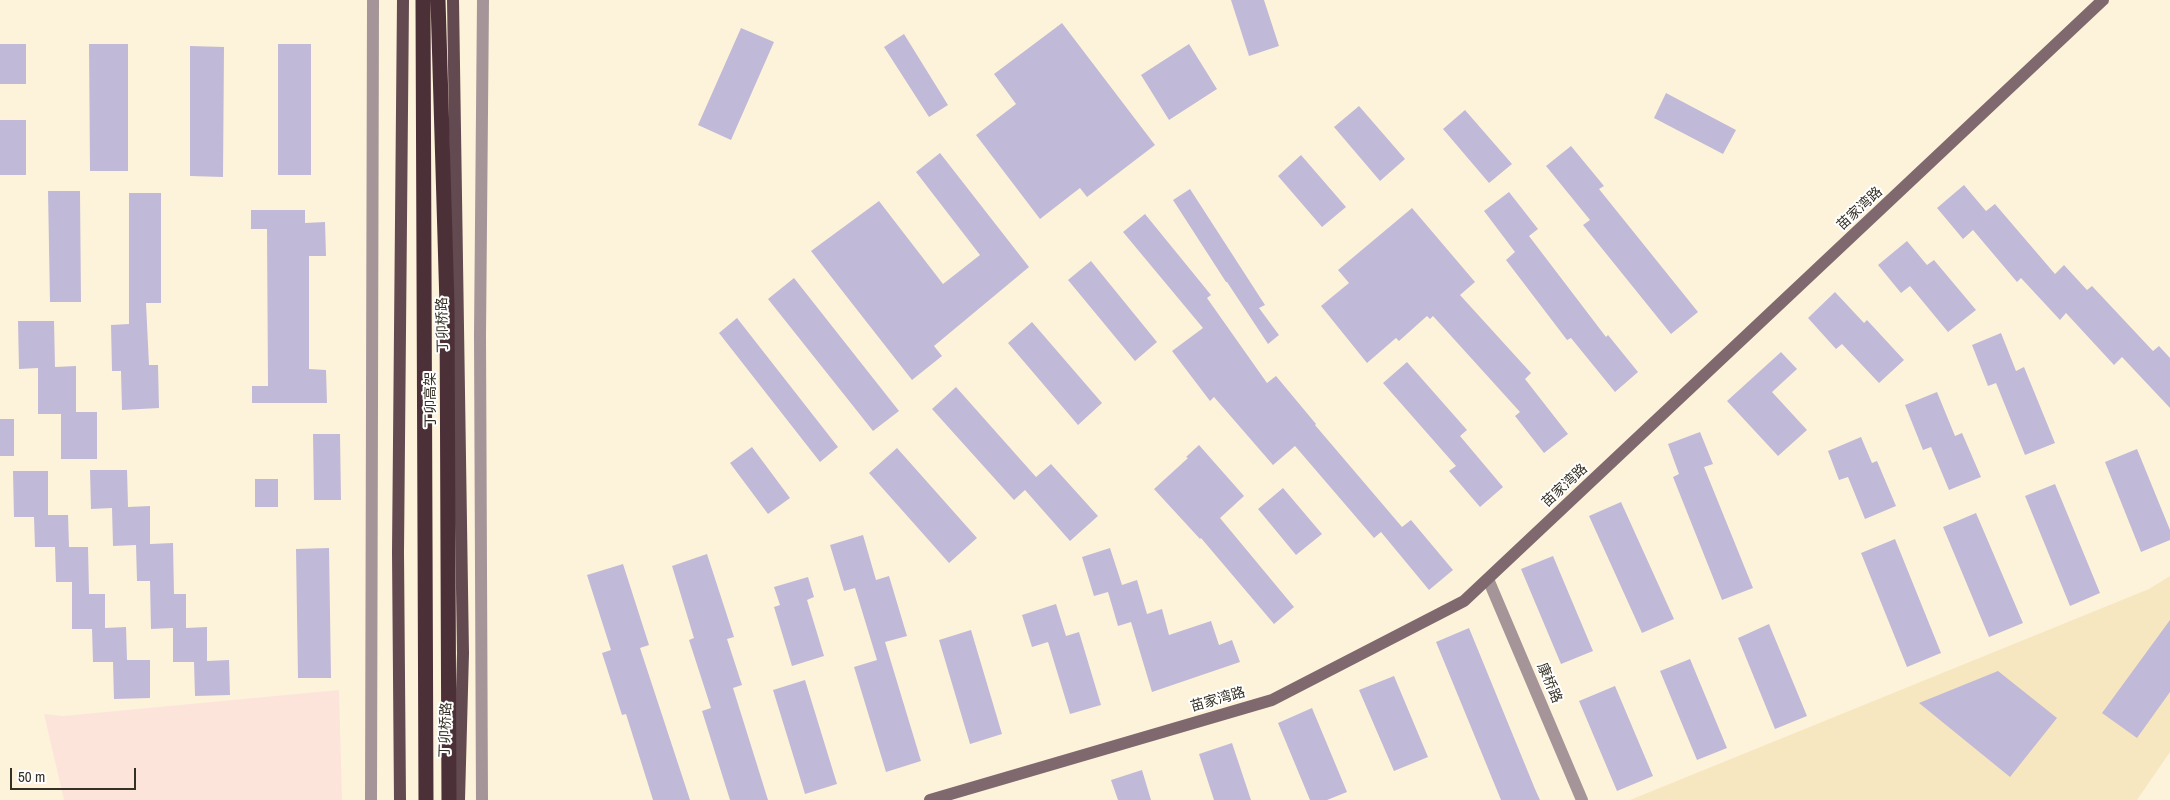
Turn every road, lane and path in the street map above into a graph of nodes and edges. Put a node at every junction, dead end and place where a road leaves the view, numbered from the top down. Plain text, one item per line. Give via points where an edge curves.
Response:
1 (373, 0) edge
2 (403, 0) edge
3 (423, 0) edge
4 (438, 0) edge
5 (453, 0) edge
6 (483, 0) edge
7 (2103, 0) edge
8 (1488, 579) junction
9 (371, 800) edge
10 (400, 800) edge
11 (426, 800) edge
12 (449, 800) edge
13 (459, 800) edge
14 (482, 800) edge
15 (930, 800) edge
16 (1582, 800) edge

1 - 9 street
2 - 10 main road via 398,552
3 - 11 highway, 丁卯高架
4 - 12 highway, 丁卯高架 via 447,305
5 - 13 main road, 丁卯桥路 via 463,654
6 - 14 street via 480,335
7 - 8 street, 苗家湾路
8 - 15 street, 苗家湾路 via 1464,601 1272,700
8 - 16 street, 康桥路

